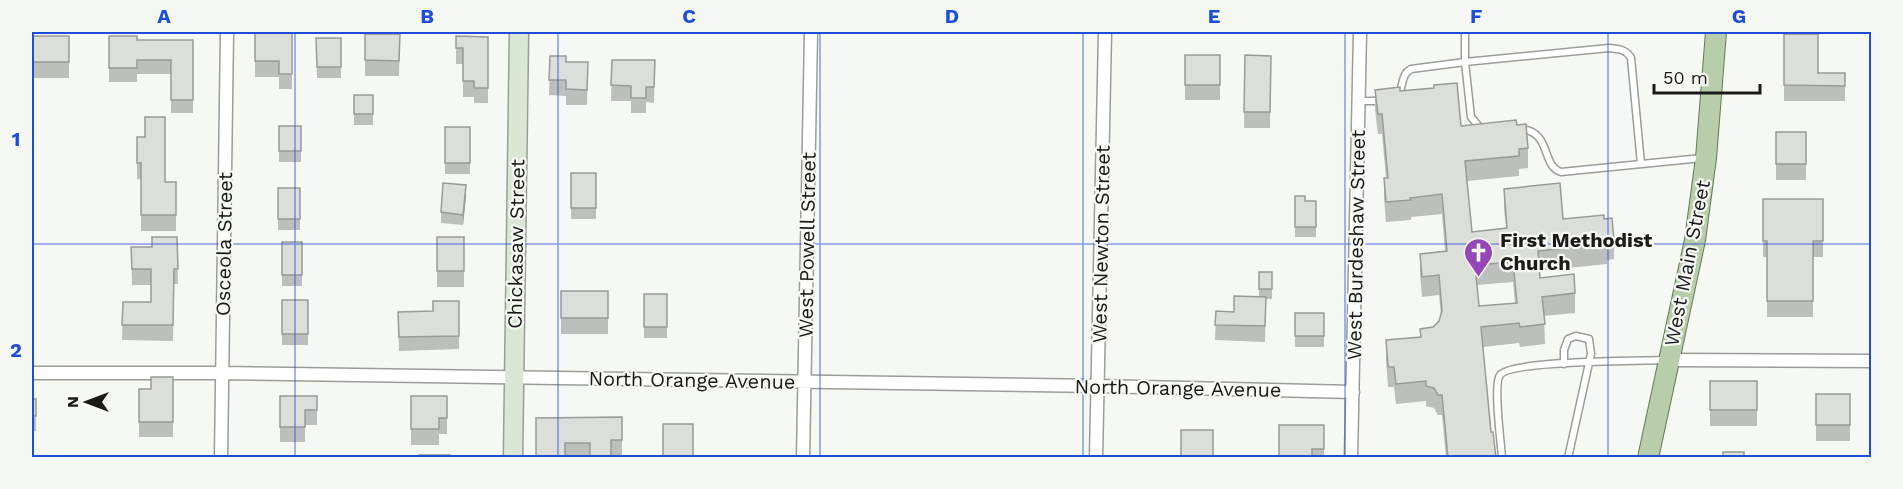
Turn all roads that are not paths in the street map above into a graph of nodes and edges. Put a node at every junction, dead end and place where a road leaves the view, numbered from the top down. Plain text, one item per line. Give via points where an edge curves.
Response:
1 (227, 32) edge
2 (519, 32) edge
3 (811, 32) edge
4 (1106, 32) edge
5 (1360, 32) edge
6 (1465, 32) edge
7 (1716, 32) edge
8 (1465, 62) junction
9 (1359, 101) junction
10 (1509, 129) edge
11 (1492, 130) edge
12 (1706, 158) junction
13 (1641, 164) junction
14 (1669, 360) junction
15 (1872, 361) edge
16 (1590, 362) junction
17 (1564, 364) junction
18 (32, 373) edge
19 (222, 373) junction
20 (514, 378) junction
21 (805, 382) junction
22 (1098, 386) junction
23 (1353, 392) junction
24 (221, 458) edge
25 (513, 458) edge
26 (803, 458) edge
27 (1096, 458) edge
28 (1351, 458) edge
29 (1502, 458) edge
30 (1568, 458) edge
31 (1648, 458) edge

1 - 19 street, Osceola Street
2 - 20 street, Chickasaw Street
3 - 21 street, West Powell Street
4 - 22 street, West Newton Street
5 - 9 street, West Burdeshaw Street
6 - 8 lane
7 - 12 main road, West Main Street
8 - 9 lane via 1411,69 1406,72 1399,96
8 - 11 lane via 1471,117 1481,129
8 - 13 lane via 1609,48 1624,50 1631,58
9 - 23 street, West Burdeshaw Street
10 - 13 lane via 1533,132 1543,142 1552,165 1561,172
12 - 13 lane
12 - 14 main road, West Main Street via 1695,240
14 - 15 street
14 - 16 lane
14 - 31 main road, West Main Street
16 - 17 lane
16 - 17 lane via 1589,339 1576,336 1565,345
16 - 30 lane
17 - 29 lane via 1508,370 1500,375 1497,399
18 - 19 street, North Orange Avenue
19 - 20 street, North Orange Avenue
19 - 24 street, Osceola Street
20 - 21 street, North Orange Avenue
20 - 25 street, Chickasaw Street
21 - 22 street, North Orange Avenue
21 - 26 street, West Powell Street
22 - 23 street, North Orange Avenue
22 - 27 street, West Newton Street
23 - 28 street, West Burdeshaw Street

